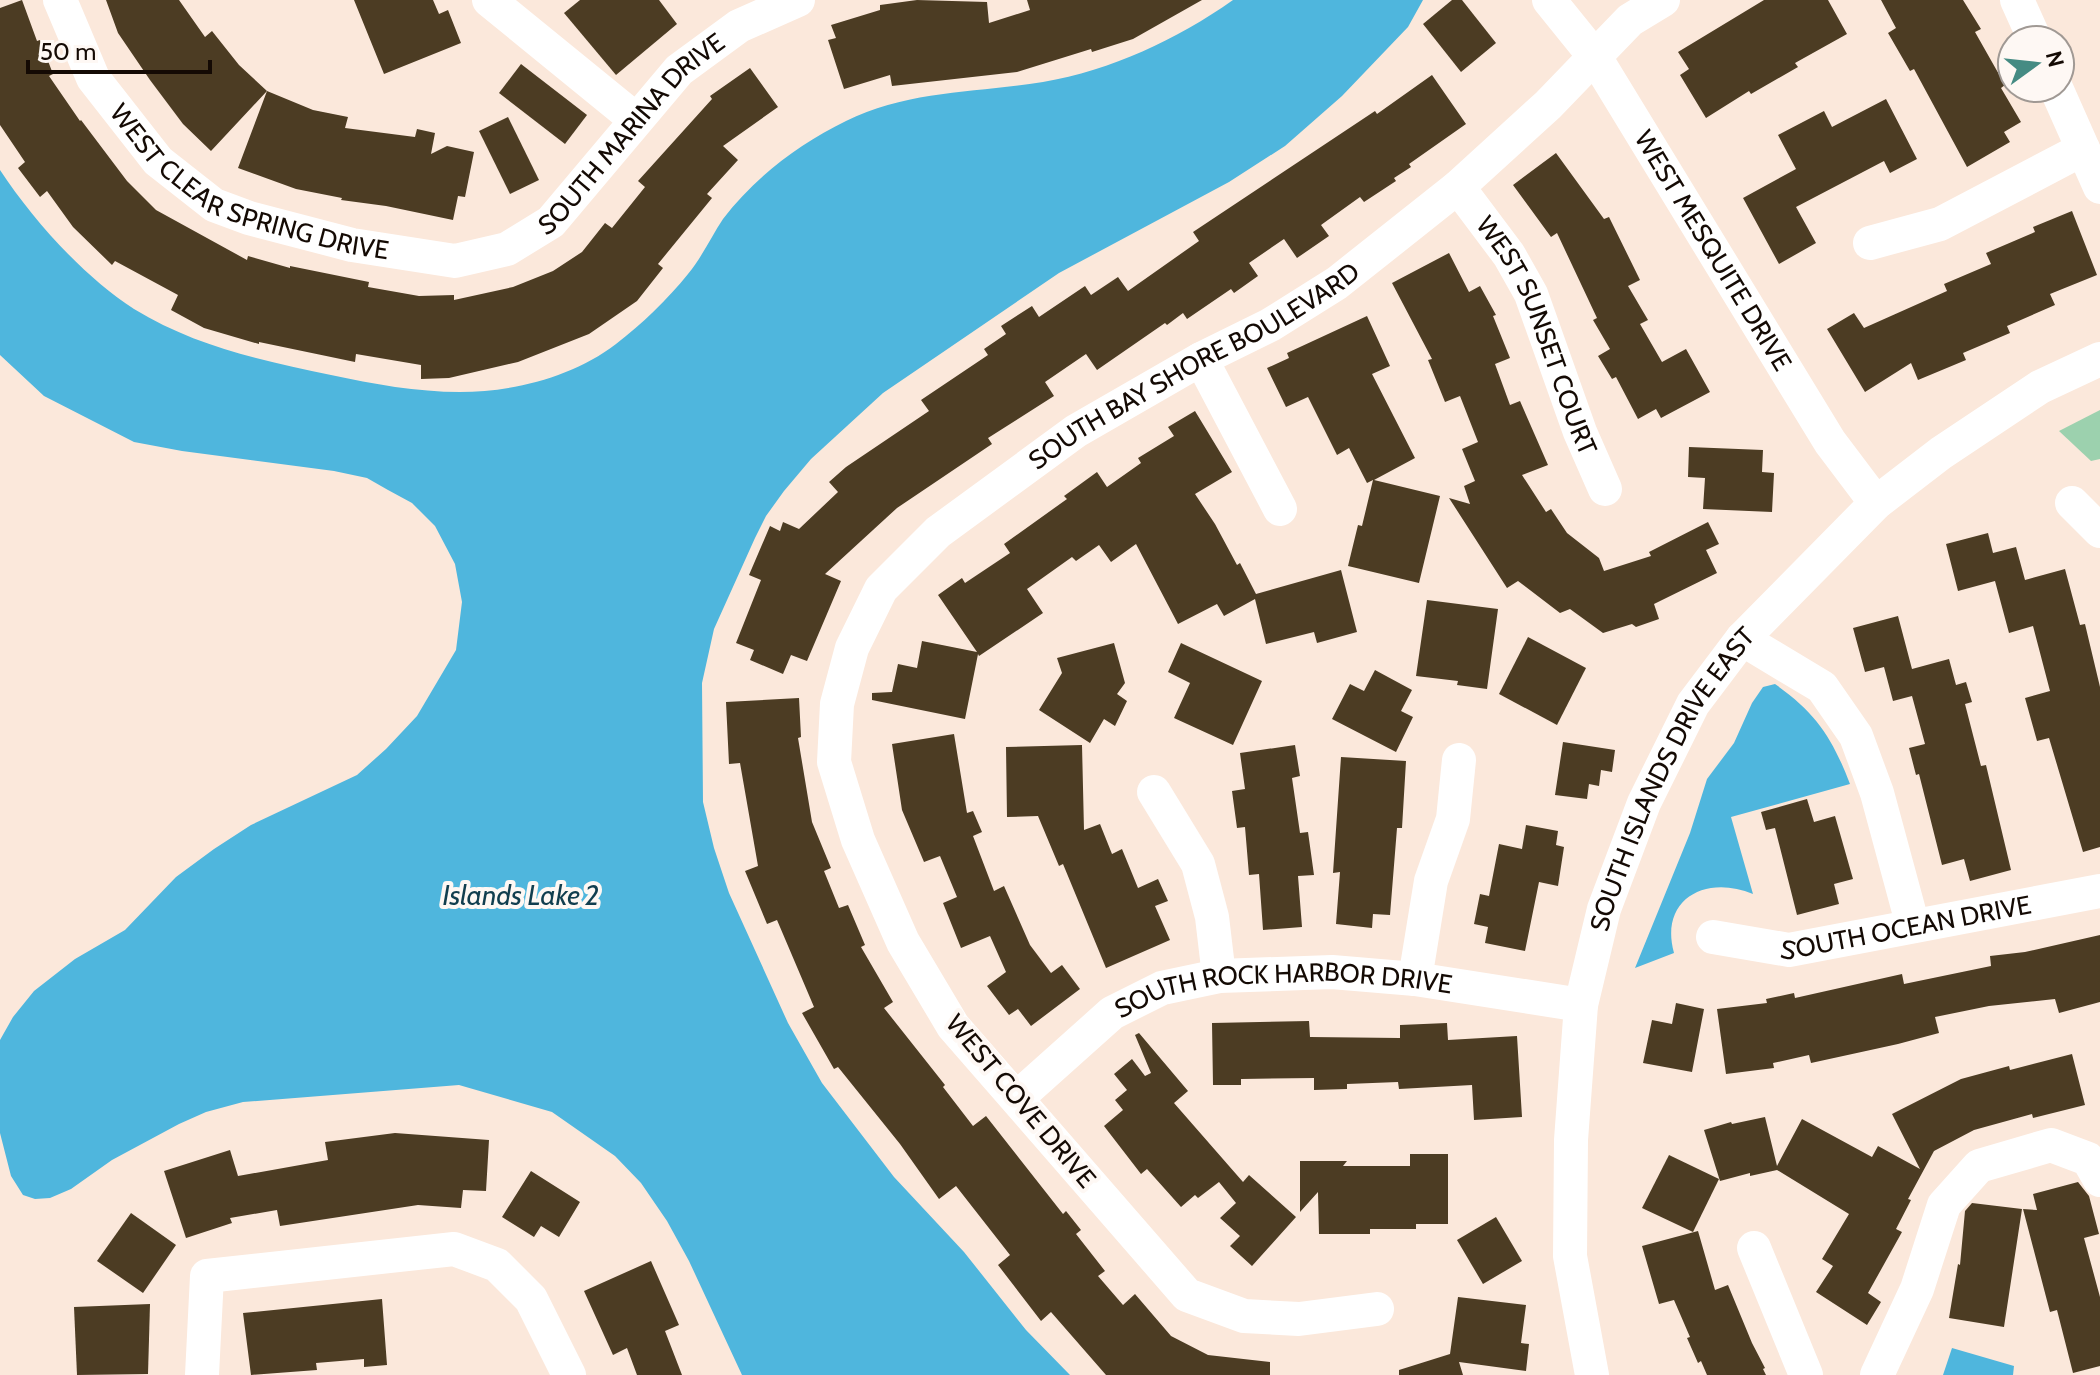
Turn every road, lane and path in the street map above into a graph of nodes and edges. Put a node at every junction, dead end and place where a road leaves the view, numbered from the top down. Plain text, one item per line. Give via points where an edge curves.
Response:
1 (60, 0) edge
2 (489, 0) edge
3 (798, 0) edge
4 (1549, 0) edge
5 (1663, 0) edge
6 (2017, 0) edge
7 (2028, 24) edge
8 (1595, 57) junction
9 (2063, 104) edge
10 (635, 119) junction
11 (2083, 149) junction
12 (1458, 187) junction
13 (2100, 187) edge
14 (1870, 243) dead end
15 (507, 249) joint
16 (1201, 359) junction
17 (2100, 359) edge
18 (1605, 489) dead end
19 (1876, 503) junction
20 (2072, 503) dead end
21 (1280, 509) dead end
22 (2100, 531) edge
23 (1742, 639) junction
24 (837, 704) joint
25 (1459, 760) dead end
26 (1154, 792) dead end
27 (2100, 891) edge
28 (1913, 926) junction
29 (1713, 937) dead end
30 (1219, 976) junction
31 (1415, 979) junction
32 (1581, 1005) junction
33 (1017, 1098) junction
34 (2100, 1180) edge
35 (1754, 1248) dead end
36 (1377, 1309) dead end
37 (202, 1375) edge
38 (569, 1375) edge
39 (1592, 1375) edge
40 (1806, 1375) edge
41 (1877, 1375) edge

1 - 15 street, WEST CLEAR SPRING DRIVE via 93,78 158,161 214,205 352,245 455,261
2 - 10 street
3 - 10 street, SOUTH MARINA DRIVE via 739,26 679,70
4 - 8 street, WEST MESQUITE DRIVE
5 - 8 street, SOUTH BAY SHORE BOULEVARD via 1630,20
6 - 7 street
8 - 12 street, SOUTH BAY SHORE BOULEVARD
8 - 19 street, WEST MESQUITE DRIVE via 1830,442
9 - 11 street
10 - 15 street, SOUTH MARINA DRIVE via 551,222
11 - 13 street
11 - 14 street via 1940,224
12 - 16 street, SOUTH BAY SHORE BOULEVARD via 1337,283
12 - 18 street, WEST SUNSET COURT via 1531,294
16 - 21 street
16 - 24 street, SOUTH BAY SHORE BOULEVARD via 1076,431 938,532 881,589 852,648
17 - 19 street, SOUTH ISLANDS DRIVE EAST via 2040,387
19 - 23 street, SOUTH ISLANDS DRIVE EAST
20 - 22 street
23 - 28 street via 1822,687 1856,736
23 - 32 street, SOUTH ISLANDS DRIVE EAST via 1693,704 1644,803 1604,909
24 - 33 street, WEST COVE DRIVE via 834,762 858,840 903,942 953,1026
25 - 31 street via 1453,819 1431,881
26 - 30 street via 1198,864
27 - 28 street, SOUTH OCEAN DRIVE
28 - 29 street, SOUTH OCEAN DRIVE via 1789,950
30 - 31 street, SOUTH ROCK HARBOR DRIVE via 1332,972
30 - 33 street, SOUTH ROCK HARBOR DRIVE via 1162,988 1112,1013
31 - 32 street, SOUTH ROCK HARBOR DRIVE
32 - 39 street, SOUTH ISLANDS DRIVE EAST via 1571,1140 1570,1256
33 - 36 street, WEST COVE DRIVE via 1187,1295 1244,1316 1299,1319
34 - 41 street via 2088,1159 2051,1145 1979,1166 1944,1205 1917,1289
35 - 40 street
37 - 38 street via 207,1276 454,1249 497,1265 531,1299

